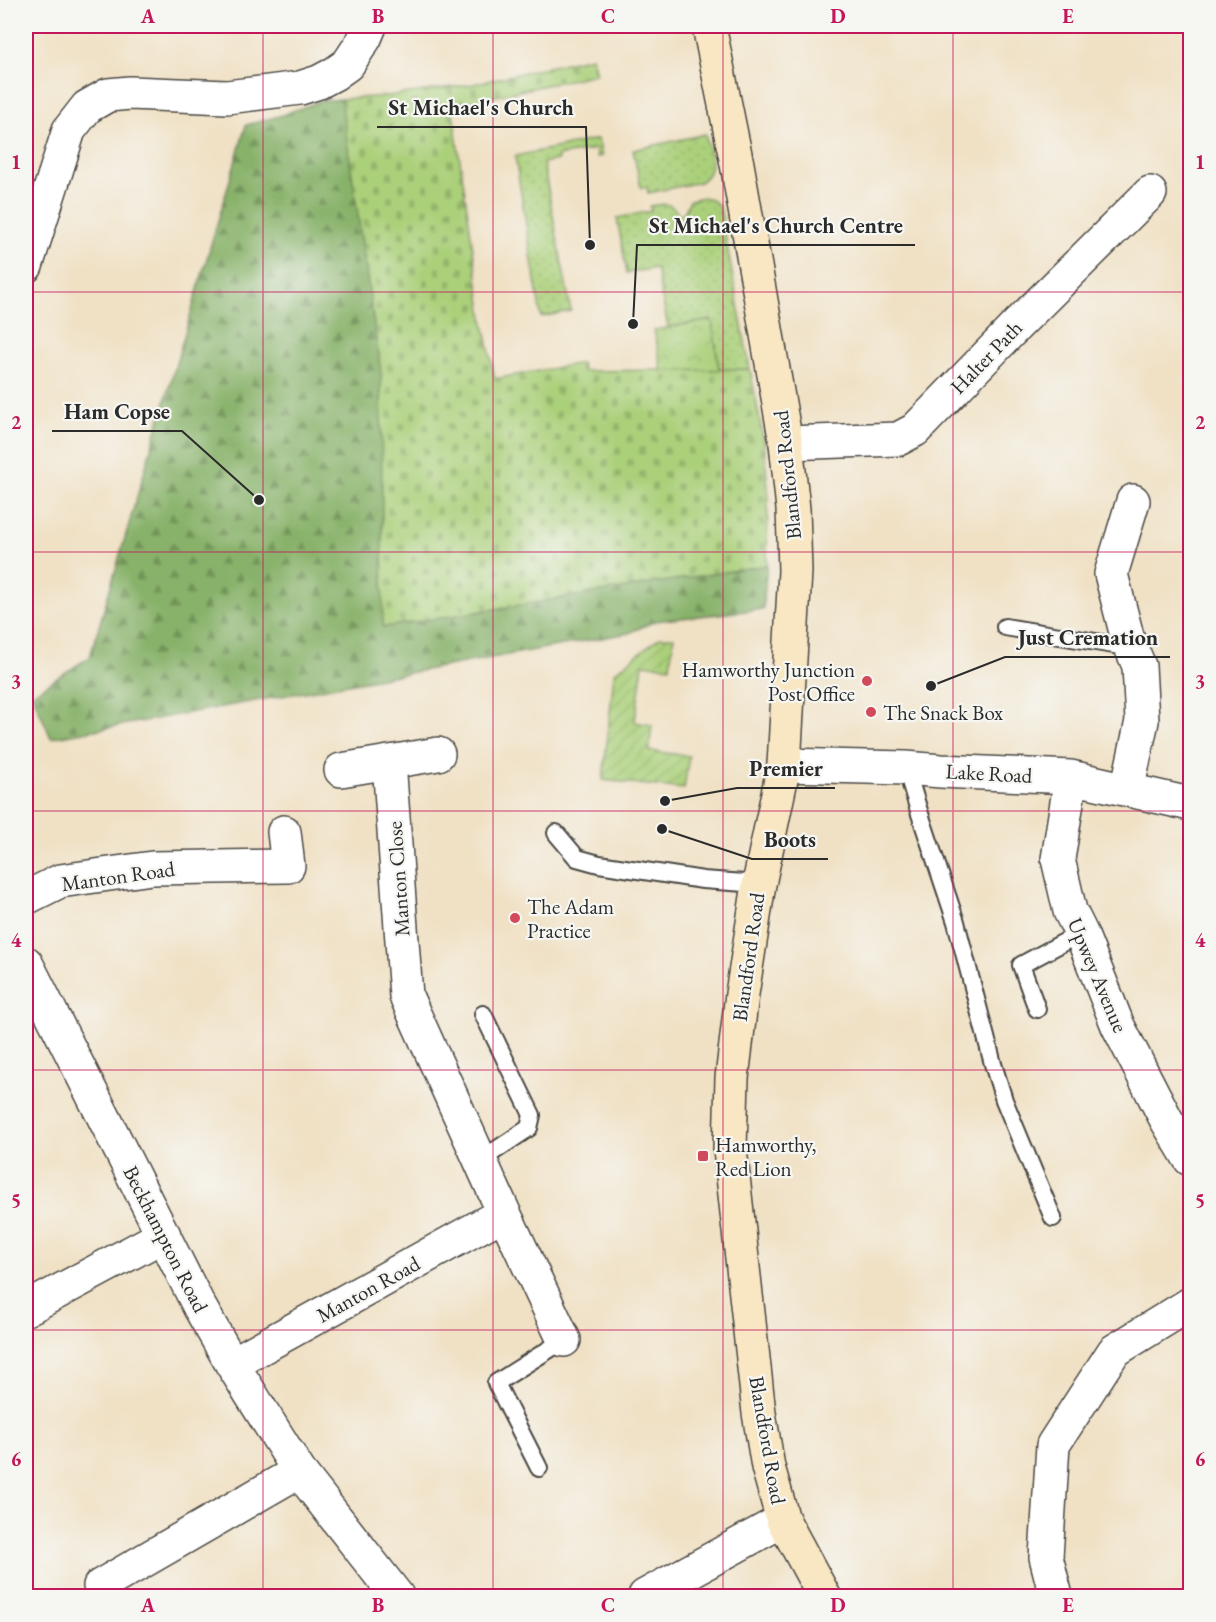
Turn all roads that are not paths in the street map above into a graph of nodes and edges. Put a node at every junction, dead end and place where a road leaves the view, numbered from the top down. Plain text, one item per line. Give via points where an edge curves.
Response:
1 (370, 26) edge
2 (709, 26) edge
3 (1150, 193) dead end
4 (26, 266) edge
5 (786, 443) junction
6 (1133, 501) dead end
7 (1005, 627) dead end
8 (1132, 648) junction
9 (438, 754) dead end
10 (389, 762) junction
11 (784, 765) junction
12 (906, 768) junction
13 (341, 770) dead end
14 (1071, 777) junction
15 (1127, 790) junction
16 (1191, 804) edge
17 (284, 832) dead end
18 (556, 833) dead end
19 (759, 884) junction
20 (26, 898) edge
21 (1082, 933) junction
22 (26, 963) edge
23 (35, 1003) edge
24 (1037, 1009) dead end
25 (483, 1014) dead end
26 (1191, 1159) edge
27 (481, 1160) junction
28 (504, 1214) junction
29 (1053, 1218) dead end
30 (164, 1235) junction
31 (1191, 1304) edge
32 (26, 1309) edge
33 (564, 1340) joint
34 (232, 1364) junction
35 (539, 1468) dead end
36 (299, 1471) junction
37 (783, 1520) junction
38 (100, 1586) dead end
39 (388, 1593) edge
40 (645, 1596) edge
41 (824, 1596) edge
42 (1056, 1596) edge

1 - 4 street via 348,64 319,82 300,88 227,97 129,93 108,95 87,107 69,130
2 - 5 main road, Blandford Road
3 - 5 street, Halter Path via 915,430 898,439
5 - 11 main road, Blandford Road via 795,572
6 - 8 street via 1111,574
7 - 8 lane
8 - 15 street via 1139,666 1142,721
9 - 10 street
10 - 13 street
10 - 27 street, Manton Close via 406,996
11 - 12 street, Lake Road
11 - 19 main road, Blandford Road
12 - 14 street, Lake Road
12 - 29 lane via 956,922 1004,1100
14 - 15 street, Lake Road
14 - 21 street, Upwey Avenue via 1058,859 1070,911
15 - 16 street, Lake Road
17 - 20 street, Manton Road via 288,866 152,868 60,881
18 - 19 lane via 578,858 599,864
19 - 37 main road, Blandford Road via 732,1078 730,1149 759,1413 768,1467
21 - 24 lane via 1021,965
21 - 26 street, Upwey Avenue via 1118,1026
22 - 23 street, Beckhampton Road
23 - 30 street, Beckhampton Road
25 - 27 lane via 532,1114 529,1128
27 - 28 street
28 - 33 street
28 - 34 street, Manton Road
30 - 32 street
30 - 34 street, Beckhampton Road
31 - 42 street via 1114,1351 1053,1445 1046,1557
33 - 35 lane via 496,1383
34 - 36 street, Beckhampton Road
36 - 38 street
36 - 39 street, Beckhampton Road
37 - 40 street
37 - 41 main road, Blandford Road

